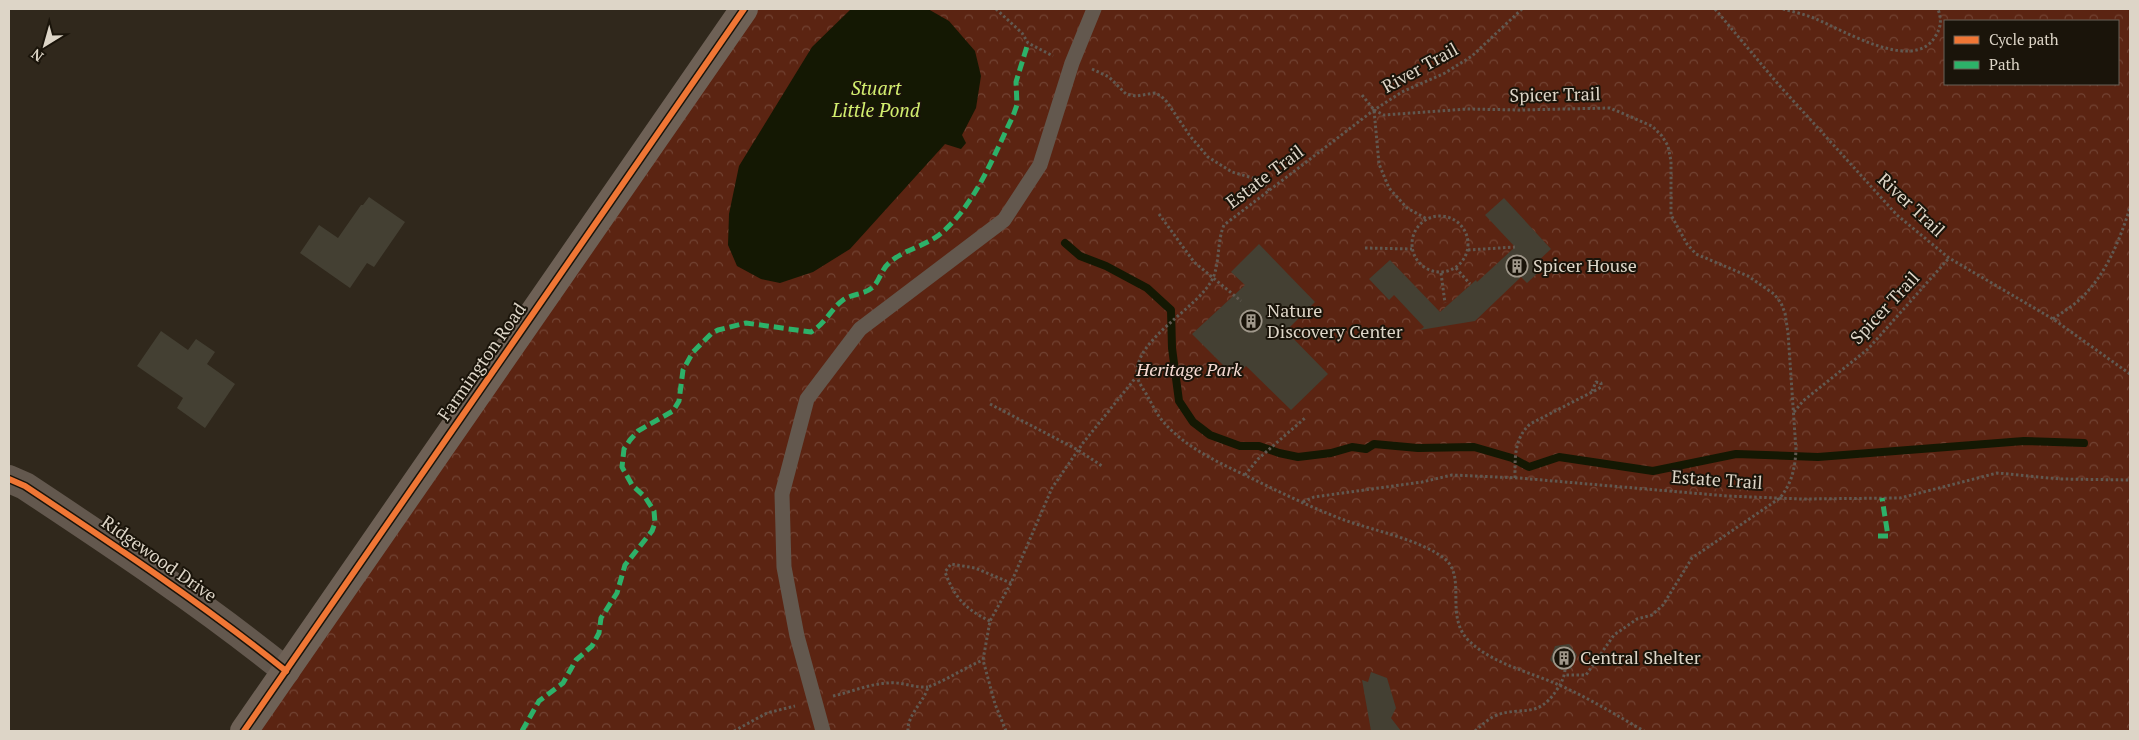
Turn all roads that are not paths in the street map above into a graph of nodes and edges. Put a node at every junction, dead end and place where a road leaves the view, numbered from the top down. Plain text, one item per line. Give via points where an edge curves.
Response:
1 (744, 9) edge
2 (1094, 9) edge
3 (9, 478) edge
4 (286, 671) junction
5 (244, 731) edge
6 (823, 731) edge

1 - 4 street, Farmington Road
2 - 6 lane via 1072,64 1040,165 1004,220 860,328 807,399 782,494 784,567
3 - 4 street, Ridgewood Drive via 152,571
4 - 5 street, Farmington Road

